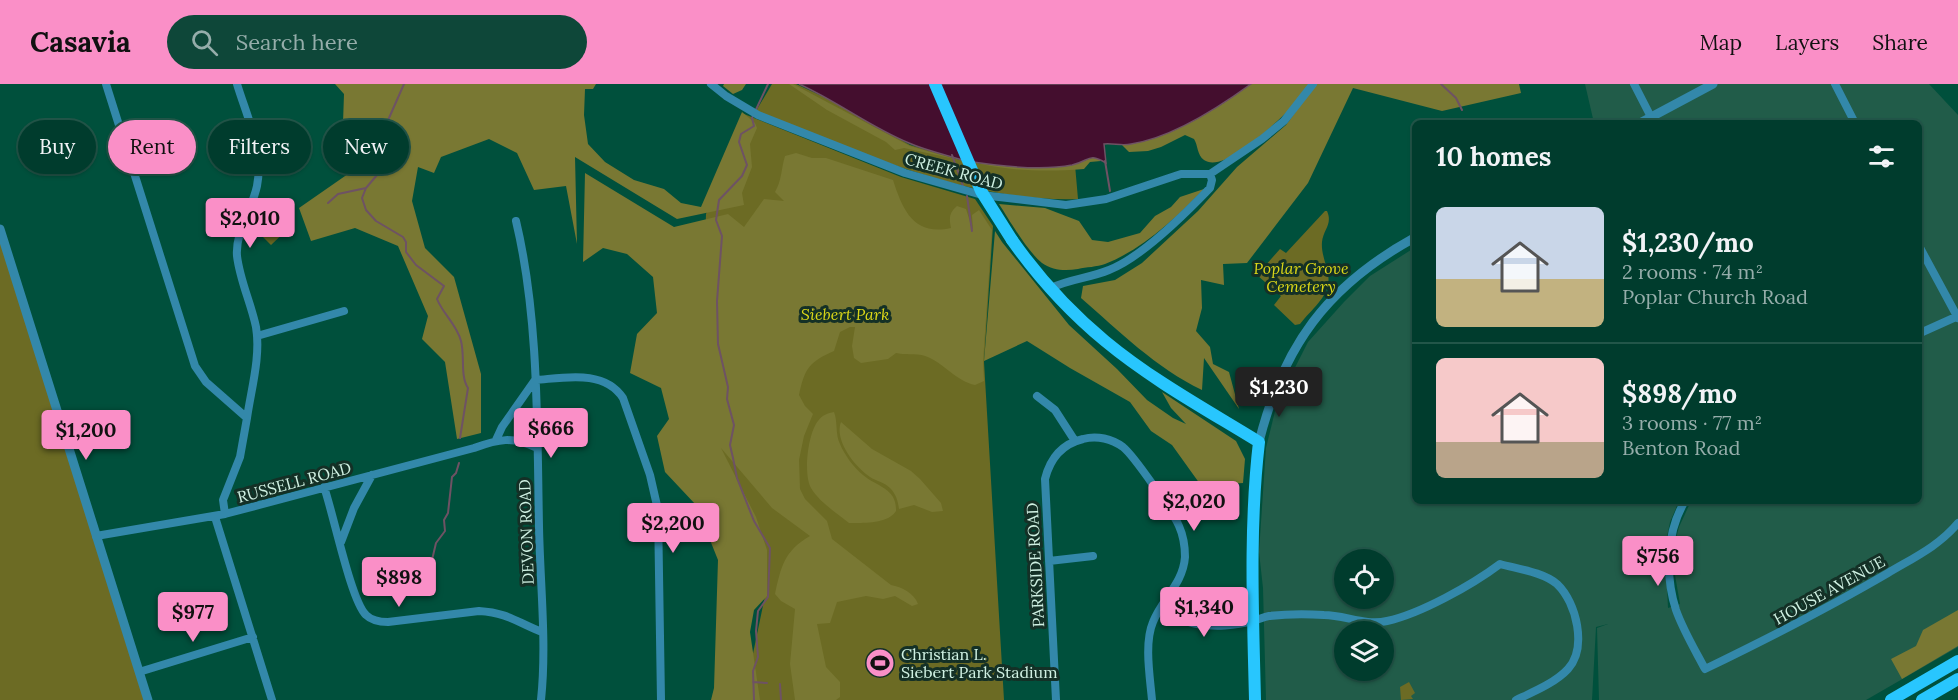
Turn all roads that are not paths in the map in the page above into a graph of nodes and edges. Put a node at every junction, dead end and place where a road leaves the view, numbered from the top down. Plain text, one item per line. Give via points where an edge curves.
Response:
1 (106, 84) edge
2 (237, 84) edge
3 (711, 84) edge
4 (935, 84) edge
5 (1313, 84) edge
6 (1634, 84) edge
7 (1713, 84) edge
8 (1835, 84) edge
9 (1651, 117) junction
10 (1646, 120) edge
11 (1853, 120) edge
12 (1210, 174) junction
13 (516, 221) dead end
14 (0, 229) edge
15 (1412, 239) edge
16 (1922, 251) edge
17 (1051, 288) junction
18 (344, 311) dead end
19 (1958, 316) edge
20 (1922, 332) edge
21 (257, 336) junction
22 (534, 380) junction
23 (1037, 396) dead end
24 (247, 418) junction
25 (496, 440) junction
26 (1075, 441) junction
27 (1258, 442) junction
28 (537, 448) junction
29 (372, 475) junction
30 (324, 487) junction
31 (1684, 504) edge
32 (225, 514) junction
33 (215, 516) junction
34 (1958, 523) edge
35 (96, 536) junction
36 (341, 544) junction
37 (1093, 556) dead end
38 (1049, 561) junction
39 (1159, 610) junction
40 (1253, 621) junction
41 (542, 632) junction
42 (253, 638) junction
43 (1958, 661) edge
44 (139, 672) junction
45 (1958, 679) edge
46 (1893, 699) edge
47 (148, 700) edge
48 (273, 700) edge
49 (541, 700) edge
50 (661, 700) edge
51 (1056, 700) edge
52 (1152, 700) edge
53 (1255, 700) edge
54 (1516, 700) edge
55 (1922, 700) edge

1 - 24 street via 195,366 206,382
2 - 21 street via 259,159 257,186 239,238 237,256
3 - 12 street, CREEK ROAD via 758,115 905,173 965,192 1047,204 1082,204 1106,200 1181,174
4 - 17 main road, bridge via 981,191 1012,240
5 - 12 street via 1284,122
6 - 9 street
7 - 9 street
8 - 11 street
9 - 10 street
12 - 17 street via 1210,188 1127,261
13 - 22 street, DEVON ROAD via 528,293
14 - 35 street
15 - 27 street via 1355,276 1301,336 1275,386
16 - 19 street
17 - 27 main road via 1125,356
18 - 21 street
19 - 20 street
21 - 24 street
22 - 25 street
22 - 28 street, DEVON ROAD
22 - 50 street via 601,380 620,392 631,416 658,510
23 - 26 street via 1055,410
24 - 32 street via 240,457 223,500
25 - 28 street, RUSSELL ROAD via 517,441
25 - 29 street, RUSSELL ROAD
26 - 38 street, PARKSIDE ROAD via 1056,455 1045,480
26 - 39 street via 1099,438 1123,448 1179,527 1183,568
27 - 40 main road via 1252,518
28 - 41 street, DEVON ROAD
29 - 30 street, RUSSELL ROAD
29 - 36 street
30 - 32 street, RUSSELL ROAD
30 - 36 street
31 - 34 street, HOUSE AVENUE via 1672,531 1671,584 1676,610 1705,669 1866,586 1930,548
32 - 33 street, RUSSELL ROAD
33 - 35 street, RUSSELL ROAD
33 - 42 street
35 - 44 street
36 - 41 street via 361,609 373,620 493,612
37 - 38 street
38 - 51 street, PARKSIDE ROAD
39 - 40 street via 1203,625
39 - 52 street via 1149,638
40 - 53 main road
40 - 54 street via 1267,616 1317,614 1386,621 1443,598 1500,564 1534,574 1556,584 1566,597 1575,615 1579,645 1575,658 1559,677
41 - 49 street, DEVON ROAD
42 - 44 street
42 - 48 street
43 - 46 main road
44 - 47 street
45 - 55 main road

